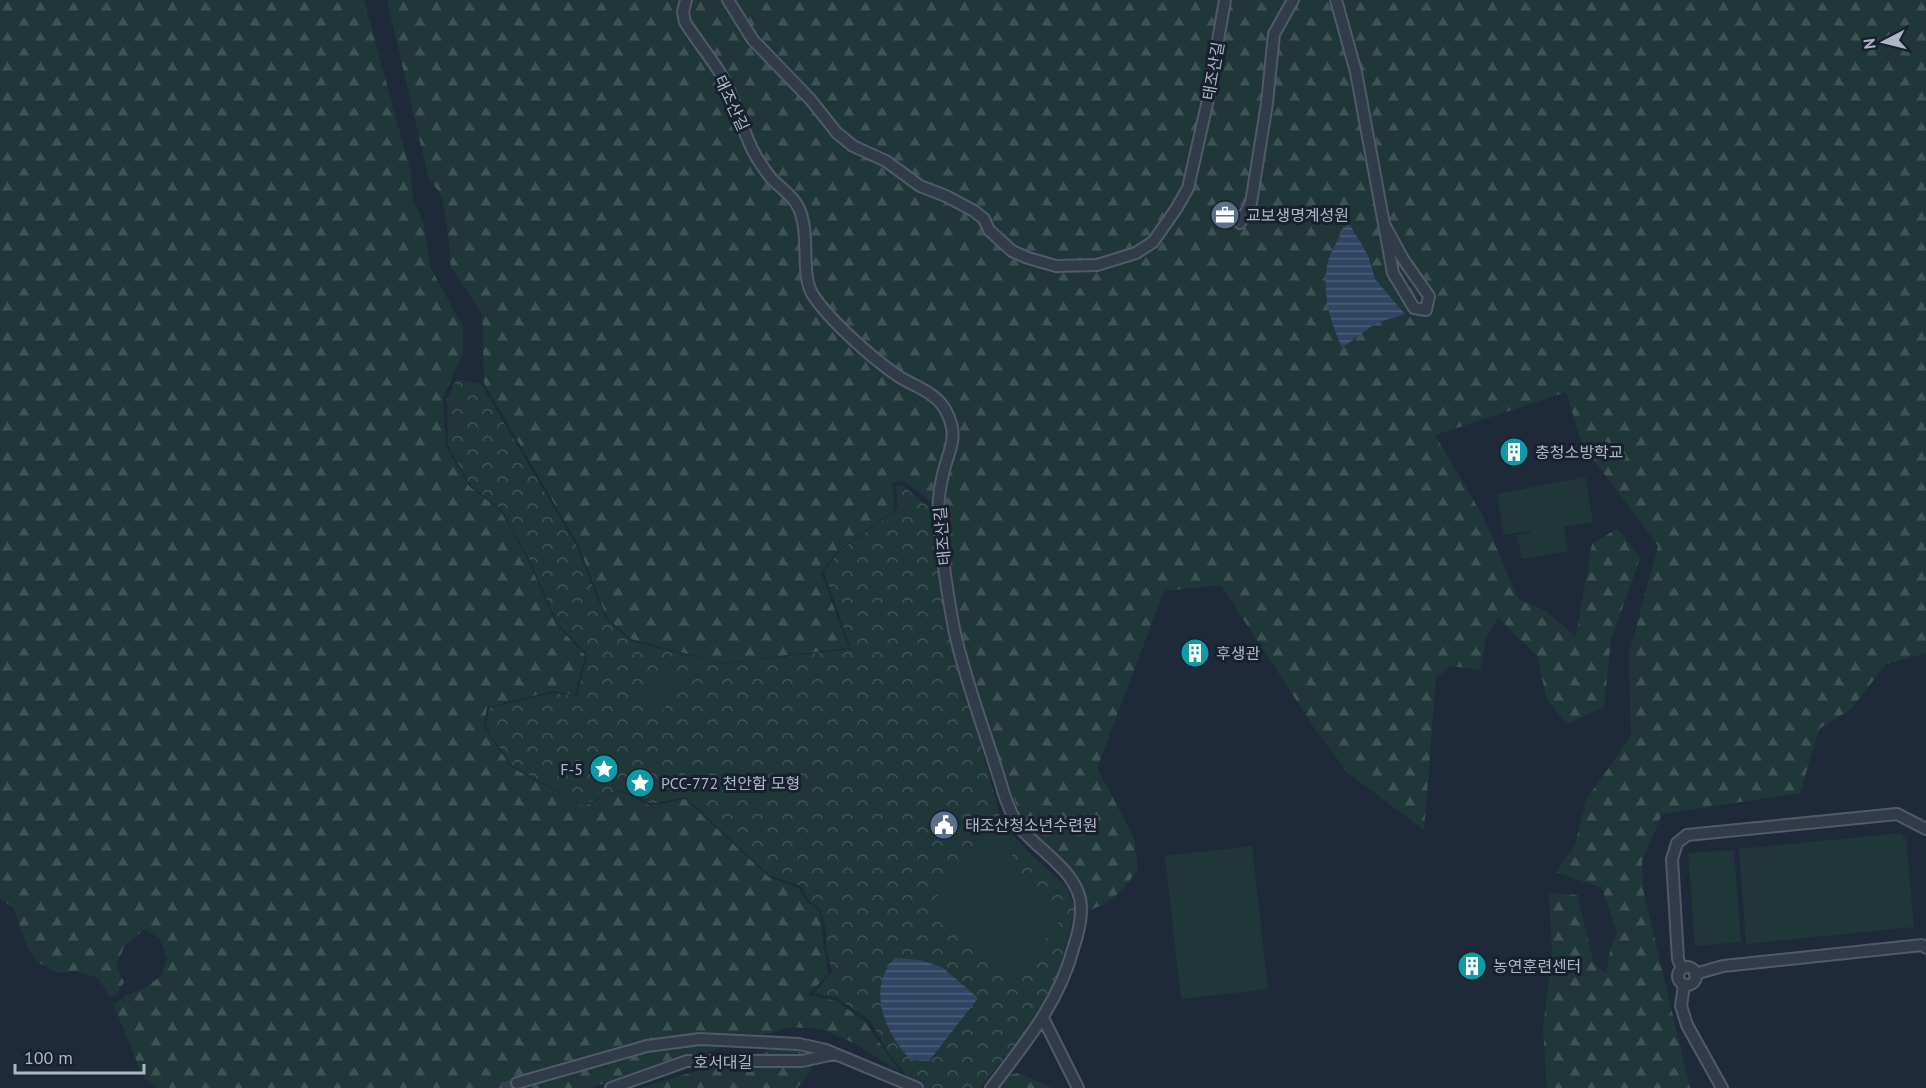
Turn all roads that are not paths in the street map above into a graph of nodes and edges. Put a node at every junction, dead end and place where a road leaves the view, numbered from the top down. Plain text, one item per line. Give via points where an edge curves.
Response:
1 (686, 0) edge
2 (728, 0) edge
3 (1225, 0) edge
4 (1293, 0) edge
5 (1336, 0) edge
6 (1240, 223) dead end
7 (1384, 224) junction
8 (1926, 829) edge
9 (1926, 948) edge
10 (1682, 969) junction
11 (1695, 974) junction
12 (1684, 985) junction
13 (1043, 1018) junction
14 (838, 1054) junction
15 (517, 1083) dead end
16 (611, 1088) edge
17 (917, 1088) edge
18 (991, 1088) edge
19 (1078, 1088) edge
20 (1722, 1088) edge

1 - 13 street, 태조산길 via 685,22 726,81 755,154 796,204 805,235 811,292 862,346 897,375 938,398 951,424 952,450 944,468 938,508 957,642 1012,816 1080,896 1078,932 1071,957 1061,986
2 - 3 street, 태조산길 via 753,40 810,99 837,134 886,161 920,186 974,211 1012,251 1056,266 1097,265 1136,253 1153,242 1176,209 1188,188
4 - 6 street via 1274,34 1251,203
5 - 7 street via 1356,72
7 - 7 street via 1402,259 1429,296 1426,310 1414,308 1393,273
8 - 10 street via 1897,814 1687,835 1677,843 1672,860 1678,959
9 - 11 street via 1922,945 1724,966
10 - 11 street via 1690,968
10 - 12 street via 1678,979
11 - 12 street via 1693,983
12 - 20 street via 1681,1006 1687,1025
13 - 18 street
13 - 19 street
14 - 15 street via 799,1044 700,1039 647,1046
14 - 16 street, 호서대길 via 802,1061 687,1061
14 - 17 street

